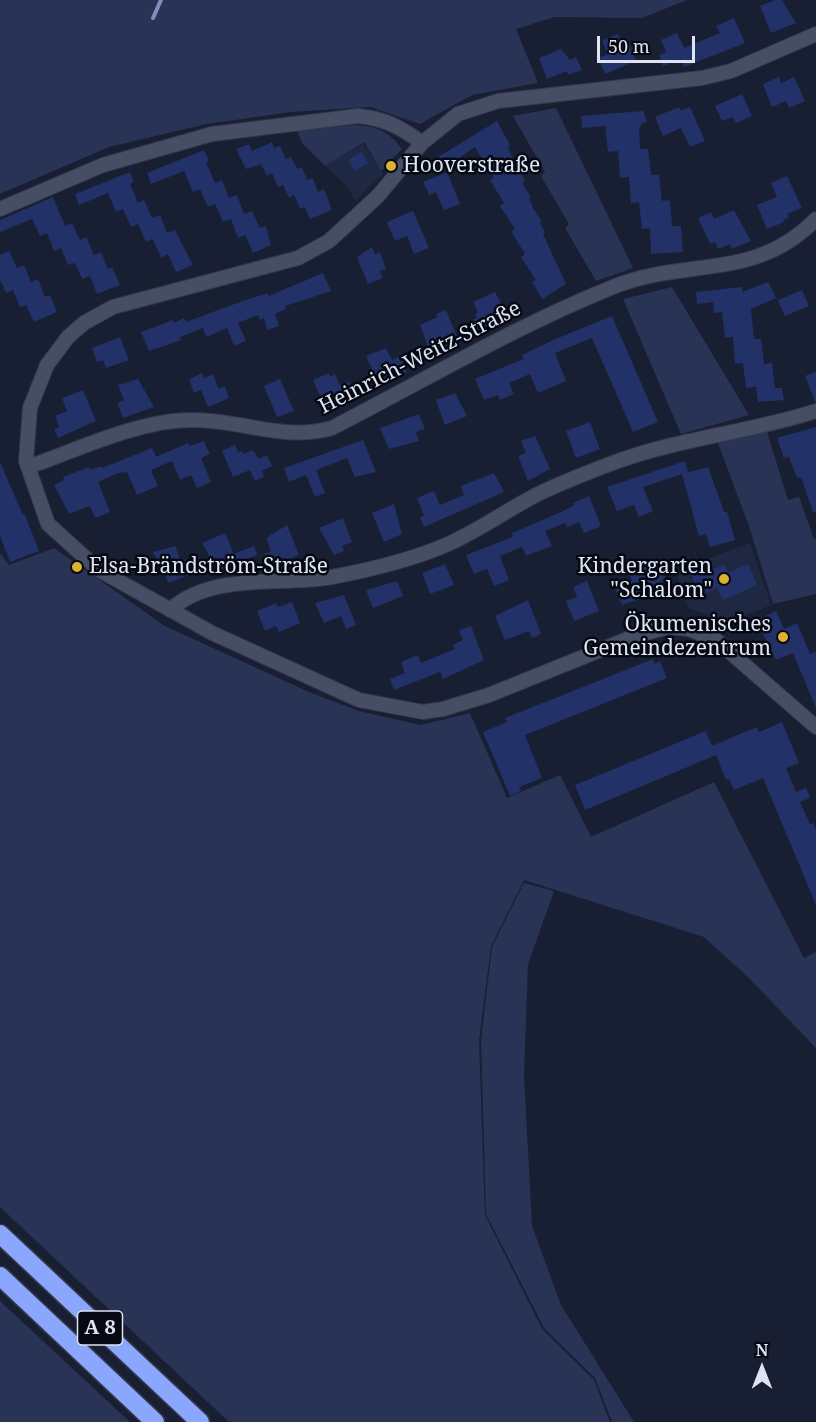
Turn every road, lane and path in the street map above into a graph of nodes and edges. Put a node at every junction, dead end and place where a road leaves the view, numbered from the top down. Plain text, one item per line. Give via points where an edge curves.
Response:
1 (816, 34) edge
2 (422, 143) junction
3 (0, 209) edge
4 (816, 219) edge
5 (816, 411) edge
6 (28, 467) junction
7 (170, 610) junction
8 (816, 727) edge
9 (0, 1234) edge
10 (0, 1276) edge
11 (155, 1422) edge
12 (200, 1422) edge

1 - 2 street via 731,71 702,78 498,101 458,114
2 - 3 street via 378,118 358,116 212,134 104,165
2 - 6 street via 378,196 329,241 298,258 144,297 113,307 84,323 68,337 38,382 26,430
4 - 6 street, Heinrich-Weitz-Straße via 795,238 759,258 640,278 613,287 332,428 295,434 213,420 178,420 110,438
5 - 7 street via 618,461 539,494 446,545 380,566 330,577 205,590
6 - 7 street via 48,524 66,543 99,570
7 - 8 street via 359,700 423,712 489,695 635,636 668,627 689,629 716,640
9 - 12 highway, A 8
10 - 11 highway, A 8

